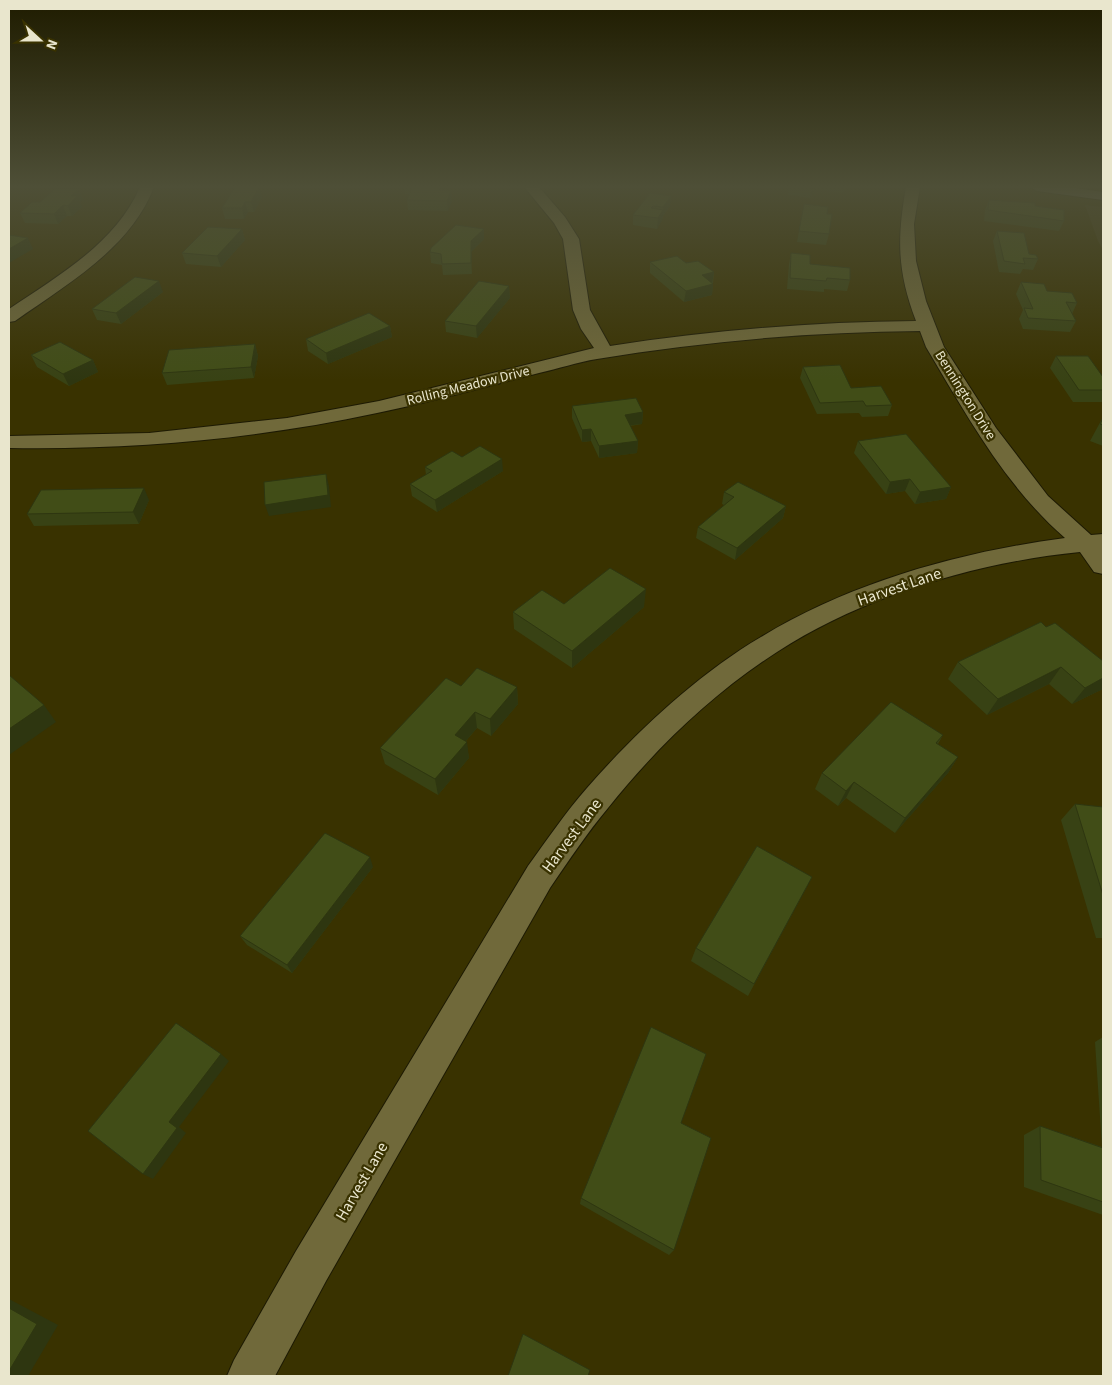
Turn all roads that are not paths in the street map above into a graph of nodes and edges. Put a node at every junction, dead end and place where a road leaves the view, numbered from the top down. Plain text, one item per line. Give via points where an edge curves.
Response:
1 (98, 252) edge
2 (574, 252) edge
3 (907, 252) edge
4 (9, 317) edge
5 (926, 326) junction
6 (605, 352) junction
7 (9, 442) edge
8 (1098, 550) edge
9 (250, 1376) edge

1 - 4 street
2 - 6 street via 580,303
3 - 5 street, Bennington Drive via 915,294
5 - 6 street, Rolling Meadow Drive via 792,331 698,339
5 - 8 street, Bennington Drive via 935,347 988,431 1040,501
6 - 7 street, Rolling Meadow Drive via 338,416 248,430 116,441
8 - 9 street, Harvest Lane via 1040,548 930,574 880,590 834,610 773,642 718,681 629,761 580,820 539,877

